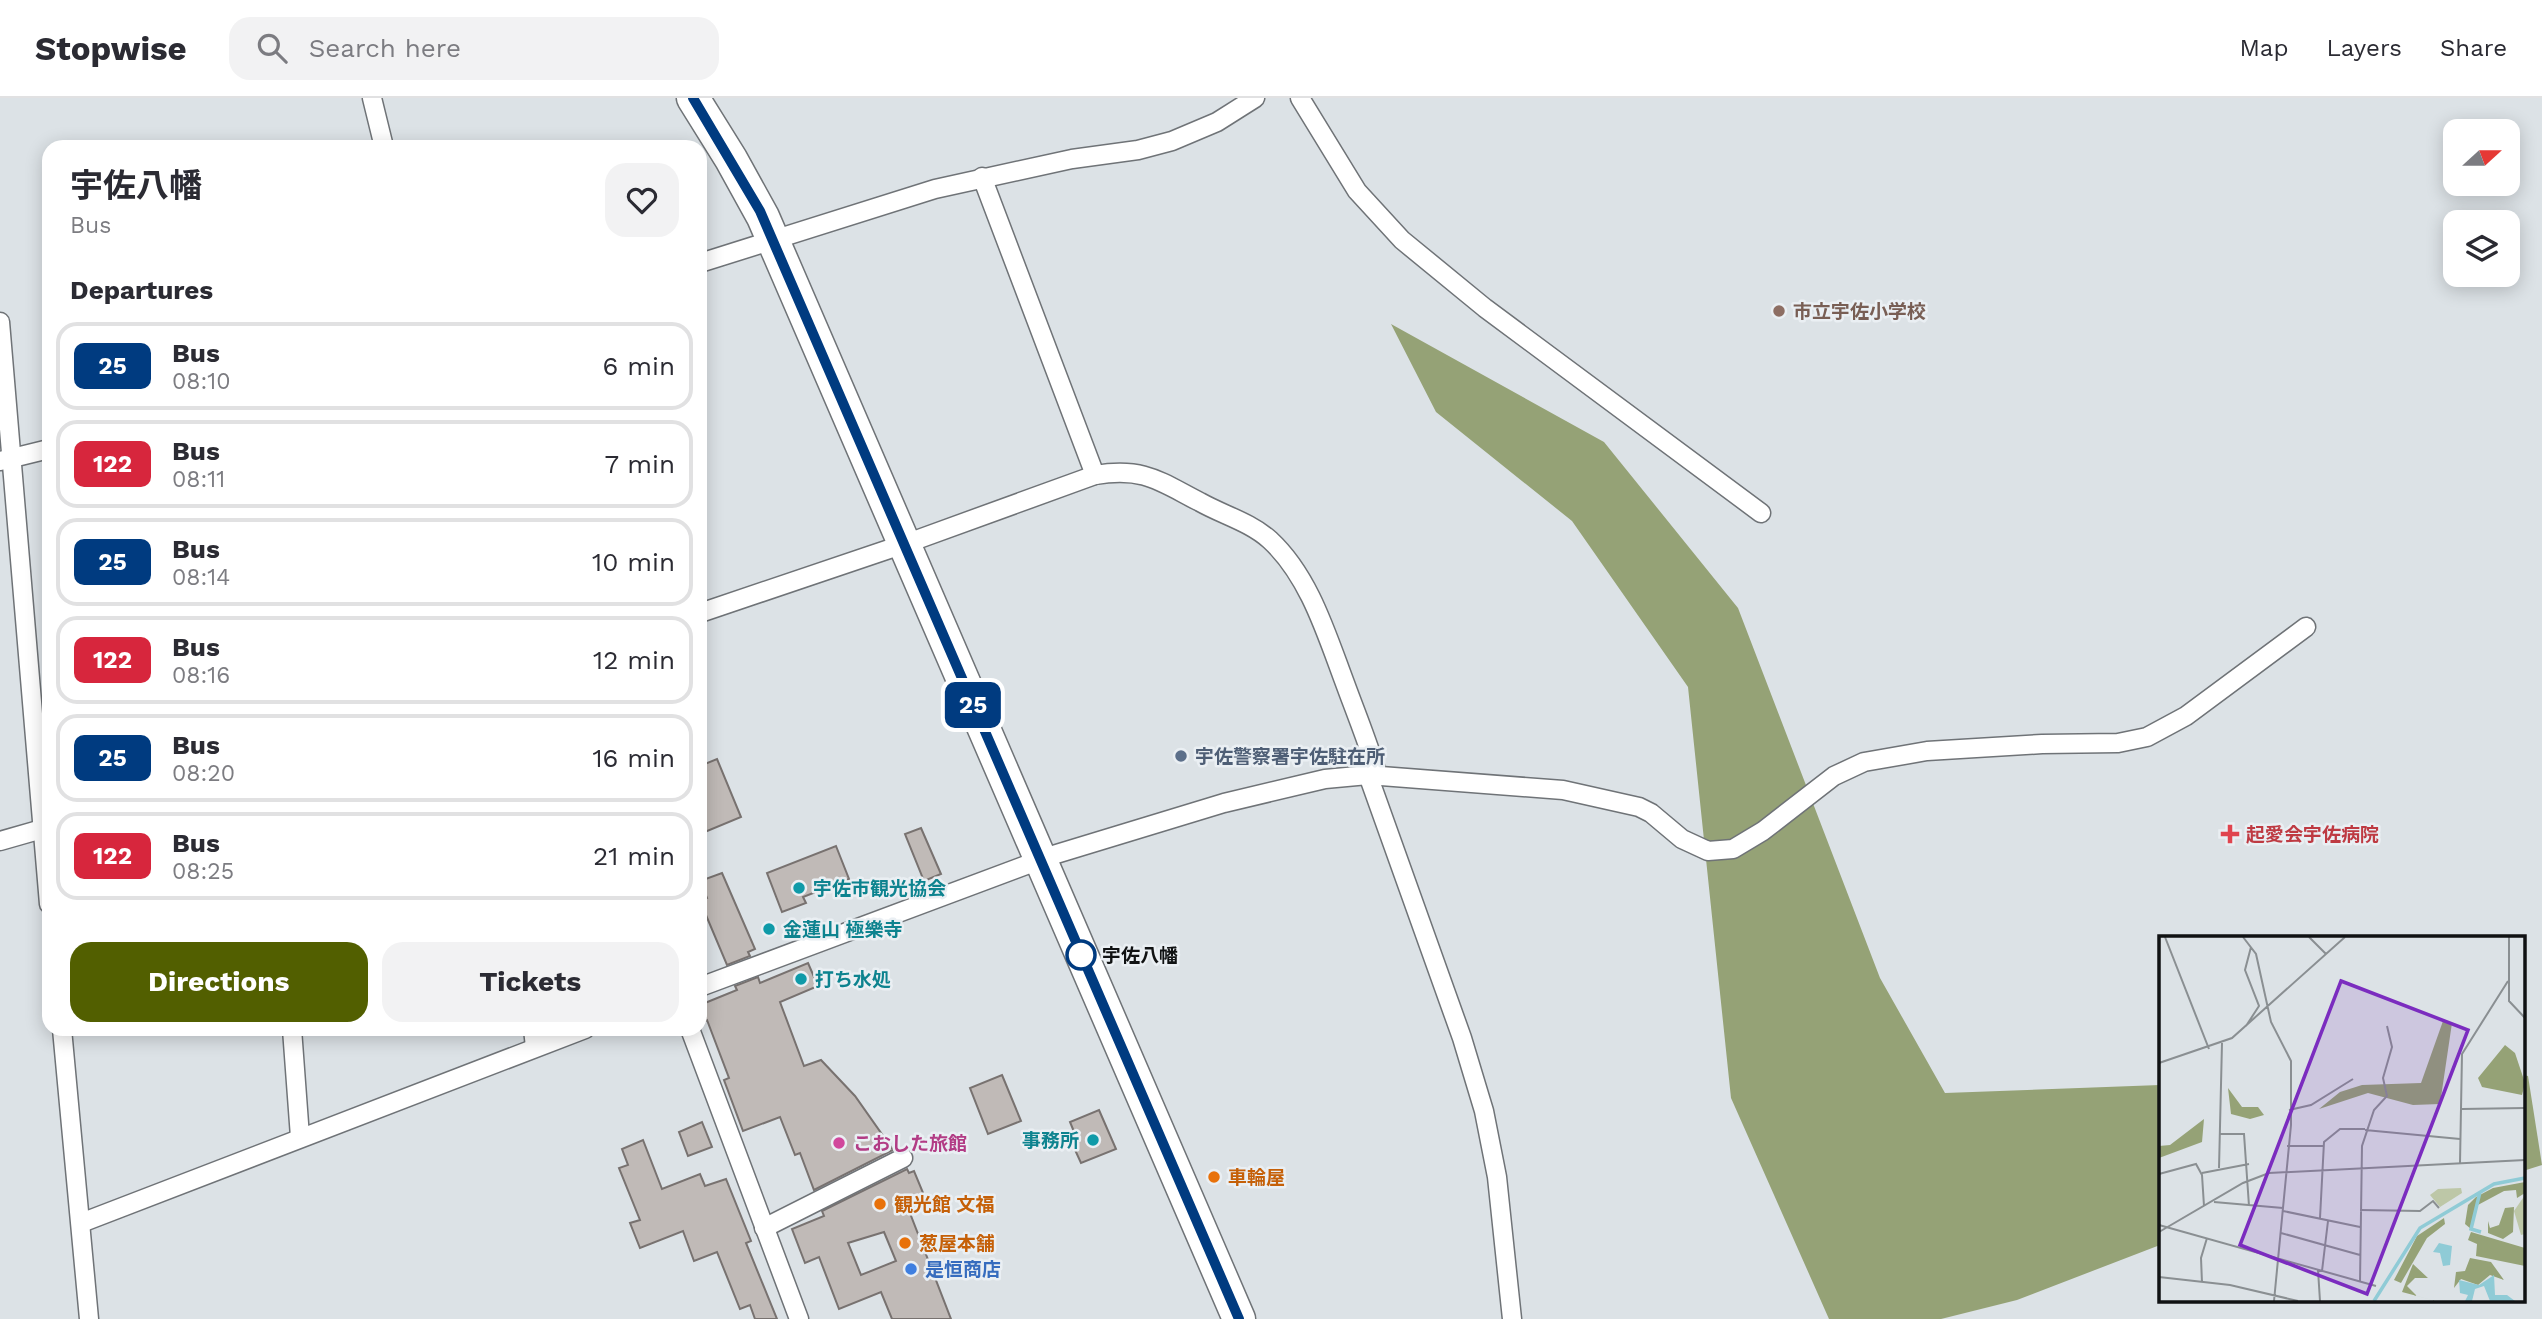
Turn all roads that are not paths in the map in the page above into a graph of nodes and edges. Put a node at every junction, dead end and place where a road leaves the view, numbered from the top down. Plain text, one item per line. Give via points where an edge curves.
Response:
1 (372, 98) edge
2 (693, 98) edge
3 (1255, 98) edge
4 (1300, 98) edge
5 (382, 140) edge
6 (982, 177) junction
7 (773, 240) junction
8 (707, 261) edge
9 (0, 322) edge
10 (42, 451) edge
11 (6, 460) edge
12 (1095, 475) junction
13 (1761, 513) dead end
14 (904, 544) junction
15 (707, 612) edge
16 (2306, 626) dead end
17 (1373, 776) junction
18 (42, 830) joint
19 (0, 841) edge
20 (1040, 859) junction
21 (707, 984) edge
22 (63, 1036) edge
23 (293, 1036) edge
24 (534, 1036) edge
25 (566, 1036) edge
26 (693, 1036) edge
27 (536, 1047) junction
28 (300, 1137) junction
29 (903, 1158) dead end
30 (81, 1223) junction
31 (764, 1228) junction
32 (89, 1319) edge
33 (799, 1319) edge
34 (1239, 1319) edge
35 (1512, 1319) edge

1 - 5 street
2 - 7 highway
3 - 6 street via 1217,122 1172,141
4 - 13 street via 1357,191 1402,240 1485,309
6 - 7 street
6 - 12 street
7 - 8 street
7 - 14 highway
9 - 11 street
10 - 11 street
11 - 18 street
12 - 14 street
12 - 17 street via 1118,471 1160,480 1270,540 1291,564 1320,616
14 - 15 street
14 - 20 highway
16 - 17 street via 2186,716 2147,737 2118,743 1927,751 1864,762 1834,776 1746,843 1721,852 1682,839 1651,813 1630,804 1563,790
17 - 20 street via 1325,779 1224,803
17 - 35 street via 1484,1111 1497,1177
18 - 19 street
20 - 21 street
20 - 34 highway
22 - 30 street
23 - 28 street
24 - 27 street
25 - 27 street
26 - 31 street
27 - 28 street
28 - 30 street
29 - 31 street
30 - 32 street
31 - 33 street

